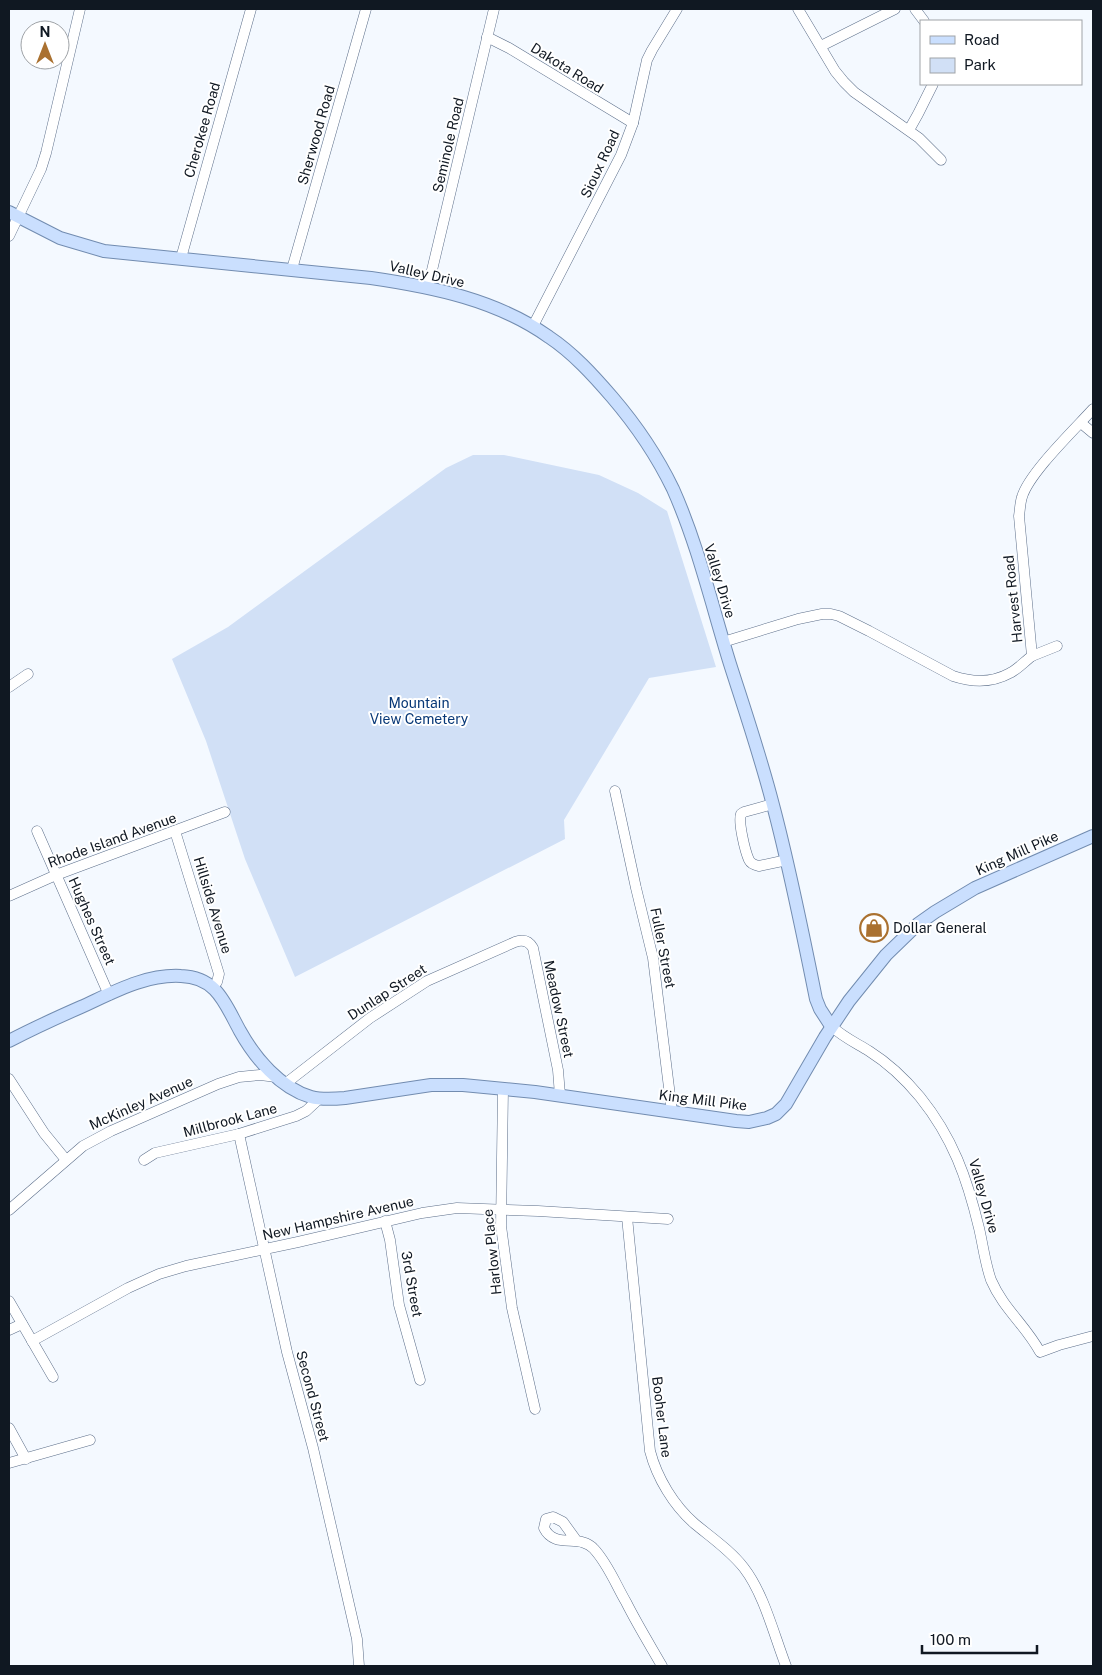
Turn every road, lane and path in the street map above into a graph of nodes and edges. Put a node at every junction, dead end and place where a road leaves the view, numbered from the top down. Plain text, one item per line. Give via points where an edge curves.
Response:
1 (80, 9) edge
2 (251, 9) edge
3 (366, 9) edge
4 (494, 9) edge
5 (677, 9) edge
6 (798, 9) edge
7 (895, 9) edge
8 (915, 9) edge
9 (923, 20) edge
10 (487, 37) junction
11 (821, 46) junction
12 (933, 85) edge
13 (632, 123) junction
14 (909, 130) junction
15 (941, 160) dead end
16 (14, 215) edge
17 (9, 236) edge
18 (181, 258) junction
19 (292, 268) junction
20 (428, 287) junction
21 (533, 326) junction
22 (1093, 409) edge
23 (1081, 423) junction
24 (1093, 433) edge
25 (723, 642) junction
26 (1057, 646) dead end
27 (1032, 656) junction
28 (28, 674) dead end
29 (9, 687) edge
30 (615, 791) dead end
31 (773, 804) junction
32 (225, 812) dead end
33 (37, 831) dead end
34 (175, 831) junction
35 (1093, 836) edge
36 (786, 860) junction
37 (56, 875) junction
38 (9, 896) edge
39 (516, 942) joint
40 (213, 987) junction
41 (109, 995) junction
42 (831, 1026) junction
43 (9, 1042) edge
44 (9, 1079) edge
45 (281, 1081) junction
46 (503, 1088) junction
47 (560, 1095) junction
48 (320, 1098) junction
49 (672, 1112) junction
50 (239, 1134) junction
51 (66, 1160) junction
52 (144, 1160) dead end
53 (9, 1210) edge
54 (500, 1210) junction
55 (627, 1217) junction
56 (668, 1220) dead end
57 (385, 1221) junction
58 (265, 1249) junction
59 (9, 1301) edge
60 (22, 1324) junction
61 (9, 1330) edge
62 (1093, 1336) edge
63 (32, 1341) junction
64 (53, 1377) dead end
65 (420, 1380) dead end
66 (535, 1409) dead end
67 (9, 1428) edge
68 (90, 1440) dead end
69 (26, 1459) junction
70 (9, 1463) edge
71 (576, 1540) dead end
72 (359, 1666) edge
73 (662, 1666) edge
74 (786, 1666) edge

1 - 16 street via 41,169
2 - 18 street, Cherokee Road
3 - 19 street, Sherwood Road
4 - 10 street, Seminole Road
5 - 13 street, Sioux Road via 647,60
6 - 11 street
7 - 11 street
8 - 9 street
10 - 13 street, Dakota Road
10 - 20 street, Seminole Road
11 - 14 street via 835,71 854,92
12 - 14 street
13 - 21 street, Sioux Road via 621,155
14 - 15 street
16 - 17 street
16 - 18 main road, Valley Drive via 60,238 90,247
18 - 19 main road, Valley Drive
19 - 20 main road, Valley Drive
20 - 21 main road, Valley Drive via 485,304
21 - 25 main road, Valley Drive via 586,368 622,409 655,457 686,522
22 - 23 street, Harvest Road
23 - 24 street
23 - 27 street, Harvest Road via 1036,471 1022,497 1019,524
25 - 27 street, Harvest Road via 831,614 966,680 985,681 1010,673
25 - 31 main road, Valley Drive
26 - 27 street
28 - 29 street
30 - 49 street, Fuller Street via 653,958
31 - 36 main road, Valley Drive
31 - 36 street via 744,812 740,823 749,860 754,865
32 - 34 street, Rhode Island Avenue
33 - 37 street, Hughes Street
34 - 37 street, Rhode Island Avenue
34 - 40 street, Hillside Avenue via 219,974
35 - 42 main road, King Mill Pike via 975,888 935,912 886,955
36 - 42 main road, Valley Drive via 816,999
37 - 38 street, Rhode Island Avenue
37 - 41 street, Hughes Street
39 - 45 street, Dunlap Street via 427,980
39 - 47 street, Meadow Street via 523,940 533,948
40 - 41 main road via 191,977 166,976 137,983
40 - 45 main road via 252,1048
41 - 43 main road
42 - 49 main road, King Mill Pike via 792,1096 776,1114 749,1122
42 - 62 street, Valley Drive via 894,1071 919,1096 945,1133 964,1171 993,1284 1040,1352
44 - 51 street
45 - 48 main road, King Mill Pike
45 - 51 street, McKinley Avenue via 248,1075 218,1084 88,1142
46 - 47 main road, King Mill Pike
46 - 48 main road, King Mill Pike via 431,1085 345,1098
46 - 54 street, Harlow Place
47 - 49 main road, King Mill Pike
48 - 50 street, Millbrook Lane via 296,1116
50 - 52 street, Millbrook Lane via 155,1152
50 - 58 street, Second Street
51 - 53 street, McKinley Avenue
54 - 55 street, New Hampshire Avenue
54 - 57 street, New Hampshire Avenue via 442,1209
54 - 66 street, Harlow Place via 512,1308
55 - 56 street, New Hampshire Avenue
55 - 74 street, Booher Lane via 653,1464 666,1488 693,1523 736,1559 751,1578
57 - 58 street, New Hampshire Avenue
57 - 65 street, 3rd Street via 399,1305
58 - 63 street, New Hampshire Avenue via 159,1274
58 - 72 street, Second Street via 357,1639
59 - 60 street
60 - 61 street
60 - 63 street
63 - 64 street
67 - 69 street
68 - 69 street
69 - 70 street
71 - 73 street via 595,1550

